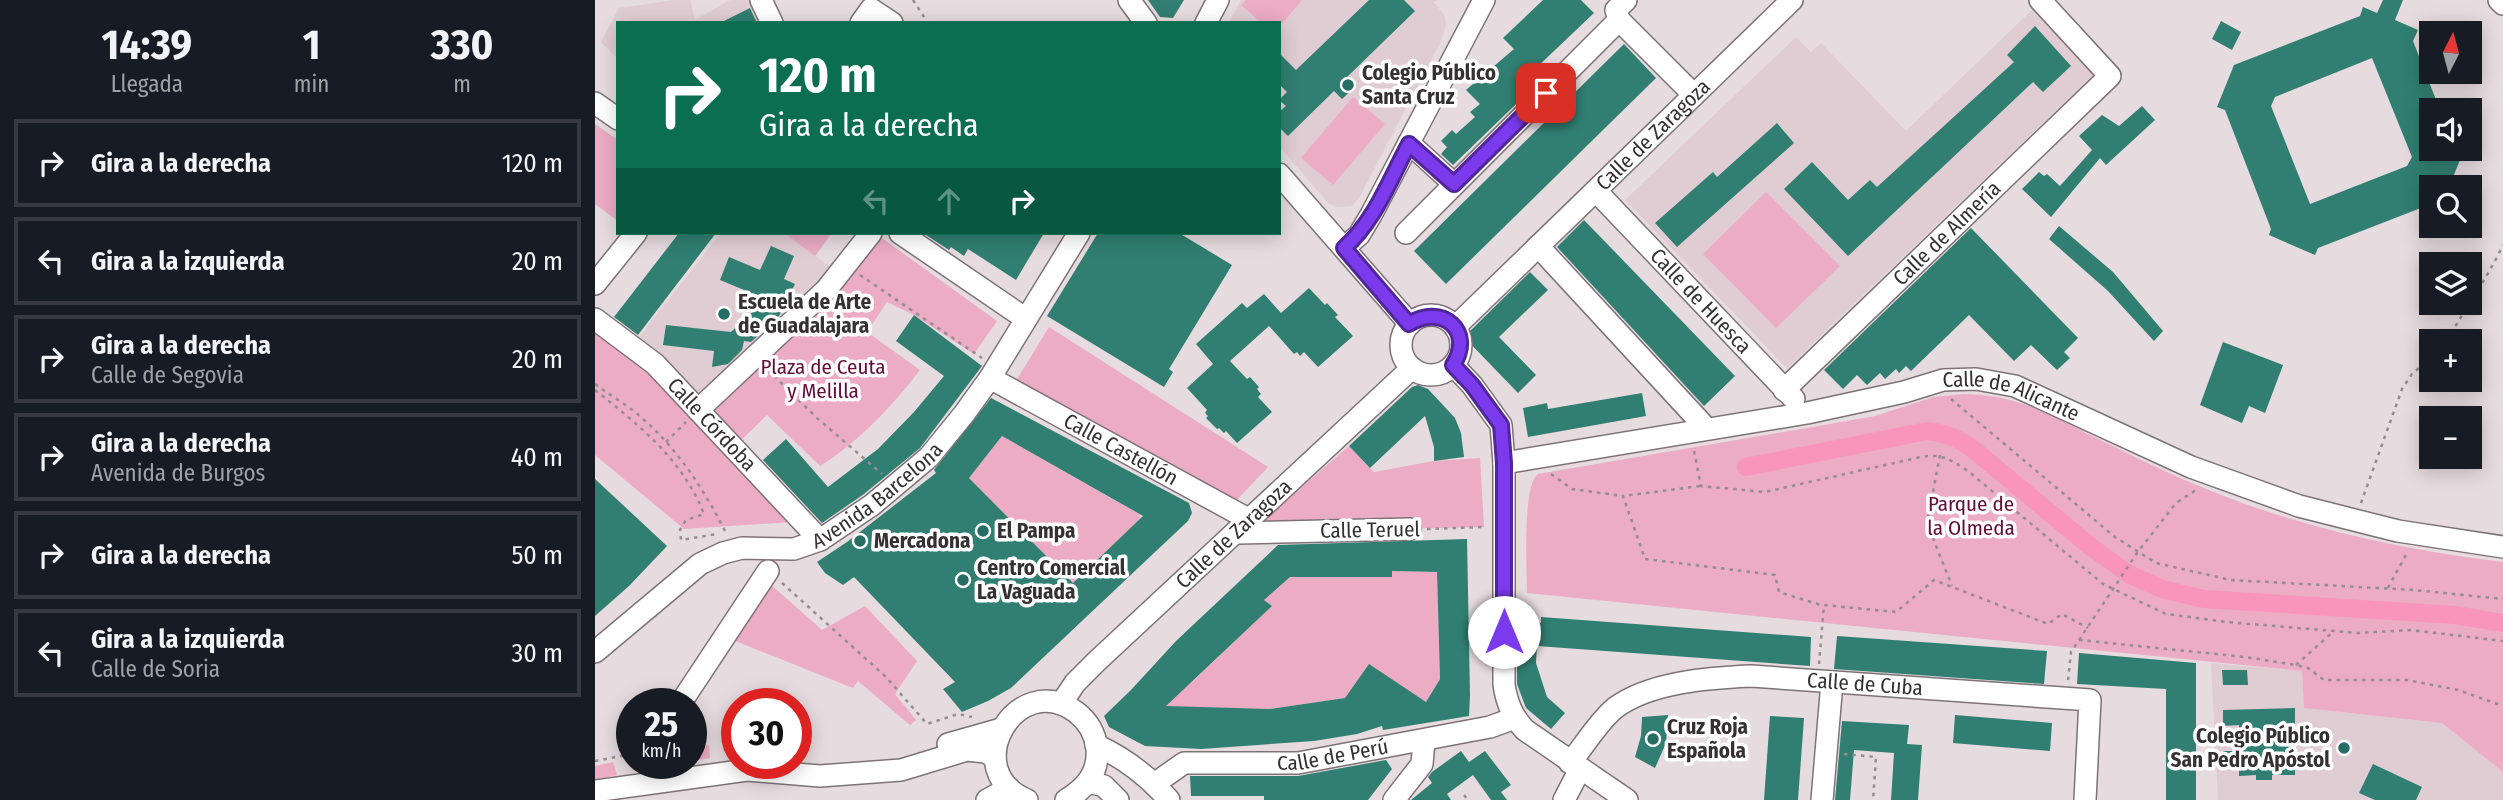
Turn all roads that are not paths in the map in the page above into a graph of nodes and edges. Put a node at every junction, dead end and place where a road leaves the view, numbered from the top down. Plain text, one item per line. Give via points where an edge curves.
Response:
1 (761, 0) edge
2 (1129, 0) edge
3 (1218, 0) edge
4 (1485, 0) edge
5 (1792, 0) edge
6 (2040, 0) edge
7 (2499, 0) edge
8 (2503, 4) edge
9 (1617, 8) edge
10 (771, 21) edge
11 (862, 21) edge
12 (889, 21) edge
13 (1145, 21) edge
14 (1207, 21) edge
15 (1695, 94) junction
16 (595, 103) edge
17 (616, 118) edge
18 (1409, 144) junction
19 (1281, 176) edge
20 (1454, 184) junction
21 (1595, 191) junction
22 (1406, 233) dead end
23 (634, 235) edge
24 (869, 235) edge
25 (904, 235) edge
26 (1078, 235) edge
27 (1538, 246) junction
28 (1344, 248) junction
29 (598, 276) edge
30 (595, 319) edge
31 (1026, 319) junction
32 (1409, 324) junction
33 (1455, 327) junction
34 (1453, 365) junction
35 (1412, 368) junction
36 (993, 373) junction
37 (1784, 390) junction
38 (698, 410) junction
39 (1807, 413) junction
40 (1698, 430) junction
41 (1504, 463) junction
42 (1244, 526) junction
43 (1410, 529) road end
44 (820, 540) junction
45 (2503, 547) edge
46 (768, 571) road end
47 (595, 652) edge
48 (1825, 682) junction
49 (691, 688) edge
50 (1061, 704) junction
51 (1515, 718) junction
52 (1001, 729) junction
53 (1423, 741) junction
54 (1096, 745) junction
55 (995, 757) junction
56 (1575, 766) junction
57 (863, 773) junction
58 (1089, 782) junction
59 (1154, 783) junction
60 (595, 790) edge
61 (1018, 794) edge
62 (987, 800) edge
63 (1066, 800) edge
64 (1118, 800) edge
65 (1170, 800) edge
66 (1394, 800) edge
67 (1564, 800) edge
68 (1627, 800) edge
69 (1822, 800) edge
70 (2085, 800) edge

1 - 10 street
2 - 13 street
3 - 14 street
4 - 18 street
5 - 15 street, Calle de Zaragoza
6 - 37 street, Calle de Almería via 2110,76
7 - 8 street
9 - 15 street
9 - 20 street
11 - 12 street via 871,9
15 - 21 street, Calle de Zaragoza
16 - 17 street
18 - 20 street
18 - 28 street via 1359,235
19 - 28 street
20 - 22 street
21 - 27 street, Calle de Zaragoza
21 - 37 street, Calle de Huesca
23 - 29 street
24 - 38 street via 826,290
25 - 31 street
26 - 31 street, Avenida Barcelona
27 - 33 street, Calle de Zaragoza
27 - 40 street
28 - 32 street
30 - 38 street, Calle Córdoba via 655,363
31 - 36 street, Avenida Barcelona
32 - 33 street via 1433,315
32 - 35 street via 1401,347
33 - 34 street via 1461,346
34 - 35 street via 1433,375
34 - 41 street via 1501,425
35 - 42 street, Calle de Zaragoza
36 - 42 street, Calle Castellón
36 - 44 street, Avenida Barcelona via 929,457
37 - 39 street, Calle de Huesca
38 - 44 street, Calle Córdoba
39 - 40 street, Calle de Alicante
39 - 45 street, Calle de Alicante via 1943,380 1976,379 2015,386 2217,477 2299,506 2417,534
40 - 41 street, Calle de Alicante
41 - 51 street via 1494,527 1504,685
42 - 43 street, Calle Teruel
42 - 50 street, Calle de Zaragoza via 1097,661
44 - 47 street, Avenida Barcelona via 794,549 742,548 700,564
46 - 49 street
48 - 56 street, Calle de Cuba via 1751,676 1709,678 1653,690 1613,710
48 - 69 street via 1827,752
48 - 70 street, Calle de Cuba via 2090,700
50 - 52 street via 1047,702 1020,709
50 - 54 street via 1084,720
51 - 53 street, Calle de Perú
51 - 56 street
52 - 55 street
52 - 57 street
53 - 59 street, Calle de Perú via 1298,763 1184,763
53 - 66 street via 1422,764
54 - 58 street
54 - 59 street via 1125,759
55 - 57 street via 967,750 901,770
55 - 61 street via 1002,779
56 - 67 street, Calle de Cuba
56 - 68 street
57 - 60 street via 820,776 747,770
58 - 63 street
58 - 64 street via 1104,786
59 - 65 street
61 - 62 street

